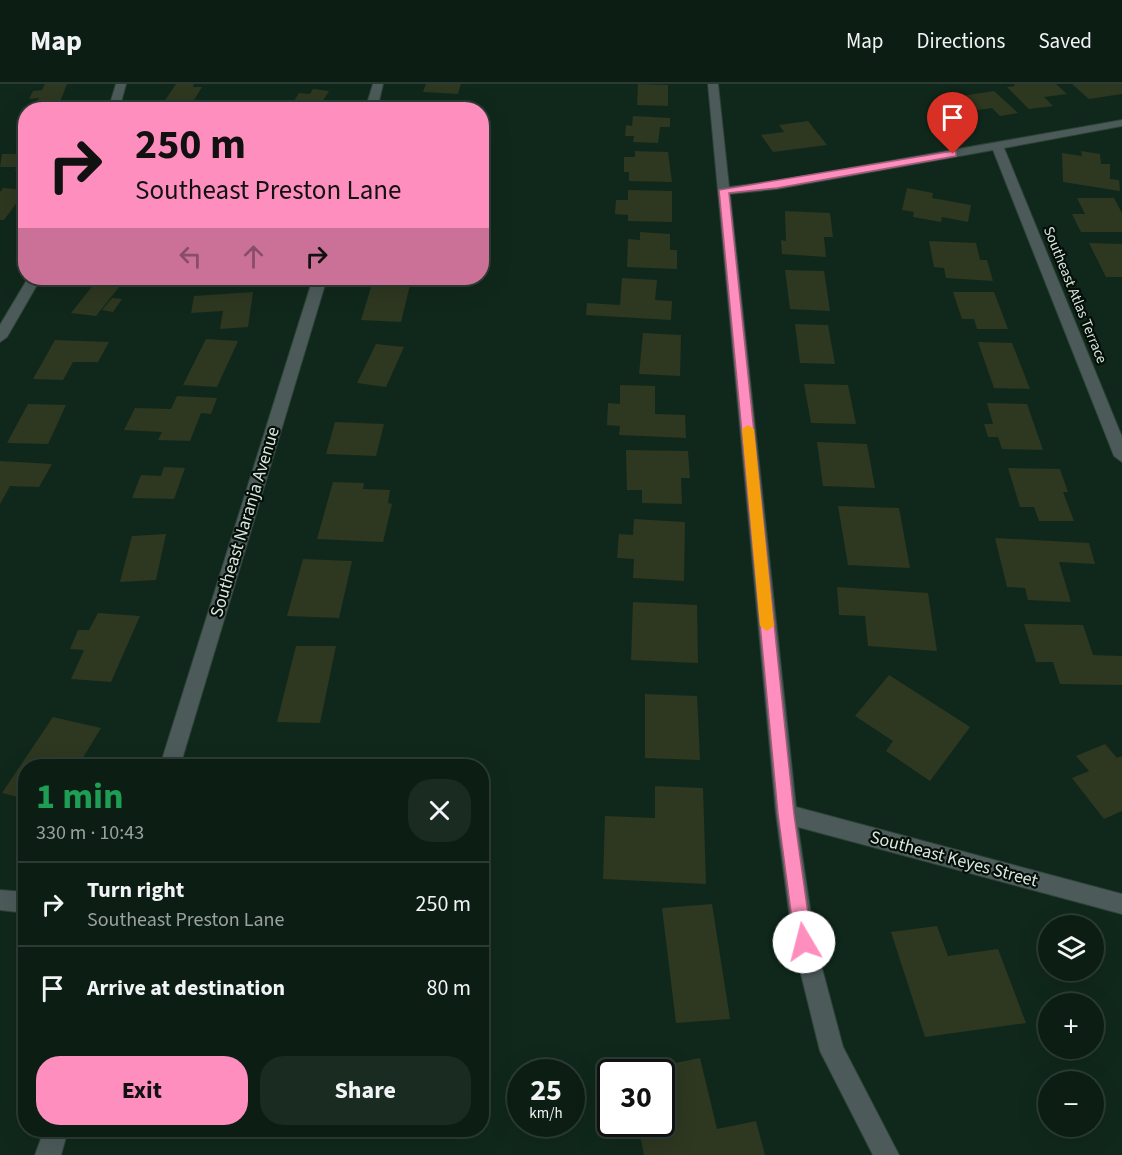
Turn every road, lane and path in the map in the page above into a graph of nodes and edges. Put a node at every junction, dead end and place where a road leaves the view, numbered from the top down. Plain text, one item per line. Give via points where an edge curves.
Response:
1 (121, 84) edge
2 (378, 84) edge
3 (713, 84) edge
4 (115, 102) edge
5 (373, 102) edge
6 (1122, 123) edge
7 (997, 146) junction
8 (724, 190) junction
9 (30, 285) edge
10 (318, 285) edge
11 (0, 337) edge
12 (1122, 456) edge
13 (172, 759) edge
14 (786, 814) junction
15 (0, 900) edge
16 (18, 902) edge
17 (1122, 904) edge
18 (54, 1137) edge
19 (48, 1155) edge
20 (886, 1155) edge

1 - 4 street
2 - 5 street
3 - 8 street
6 - 7 street
7 - 8 street via 777,185
7 - 12 street, Southeast Atlas Terrace
8 - 14 street
9 - 11 street
10 - 13 street, Southeast Naranja Avenue
14 - 17 street, Southeast Keyes Street
14 - 20 street via 804,942 832,1051
15 - 16 street
18 - 19 street

